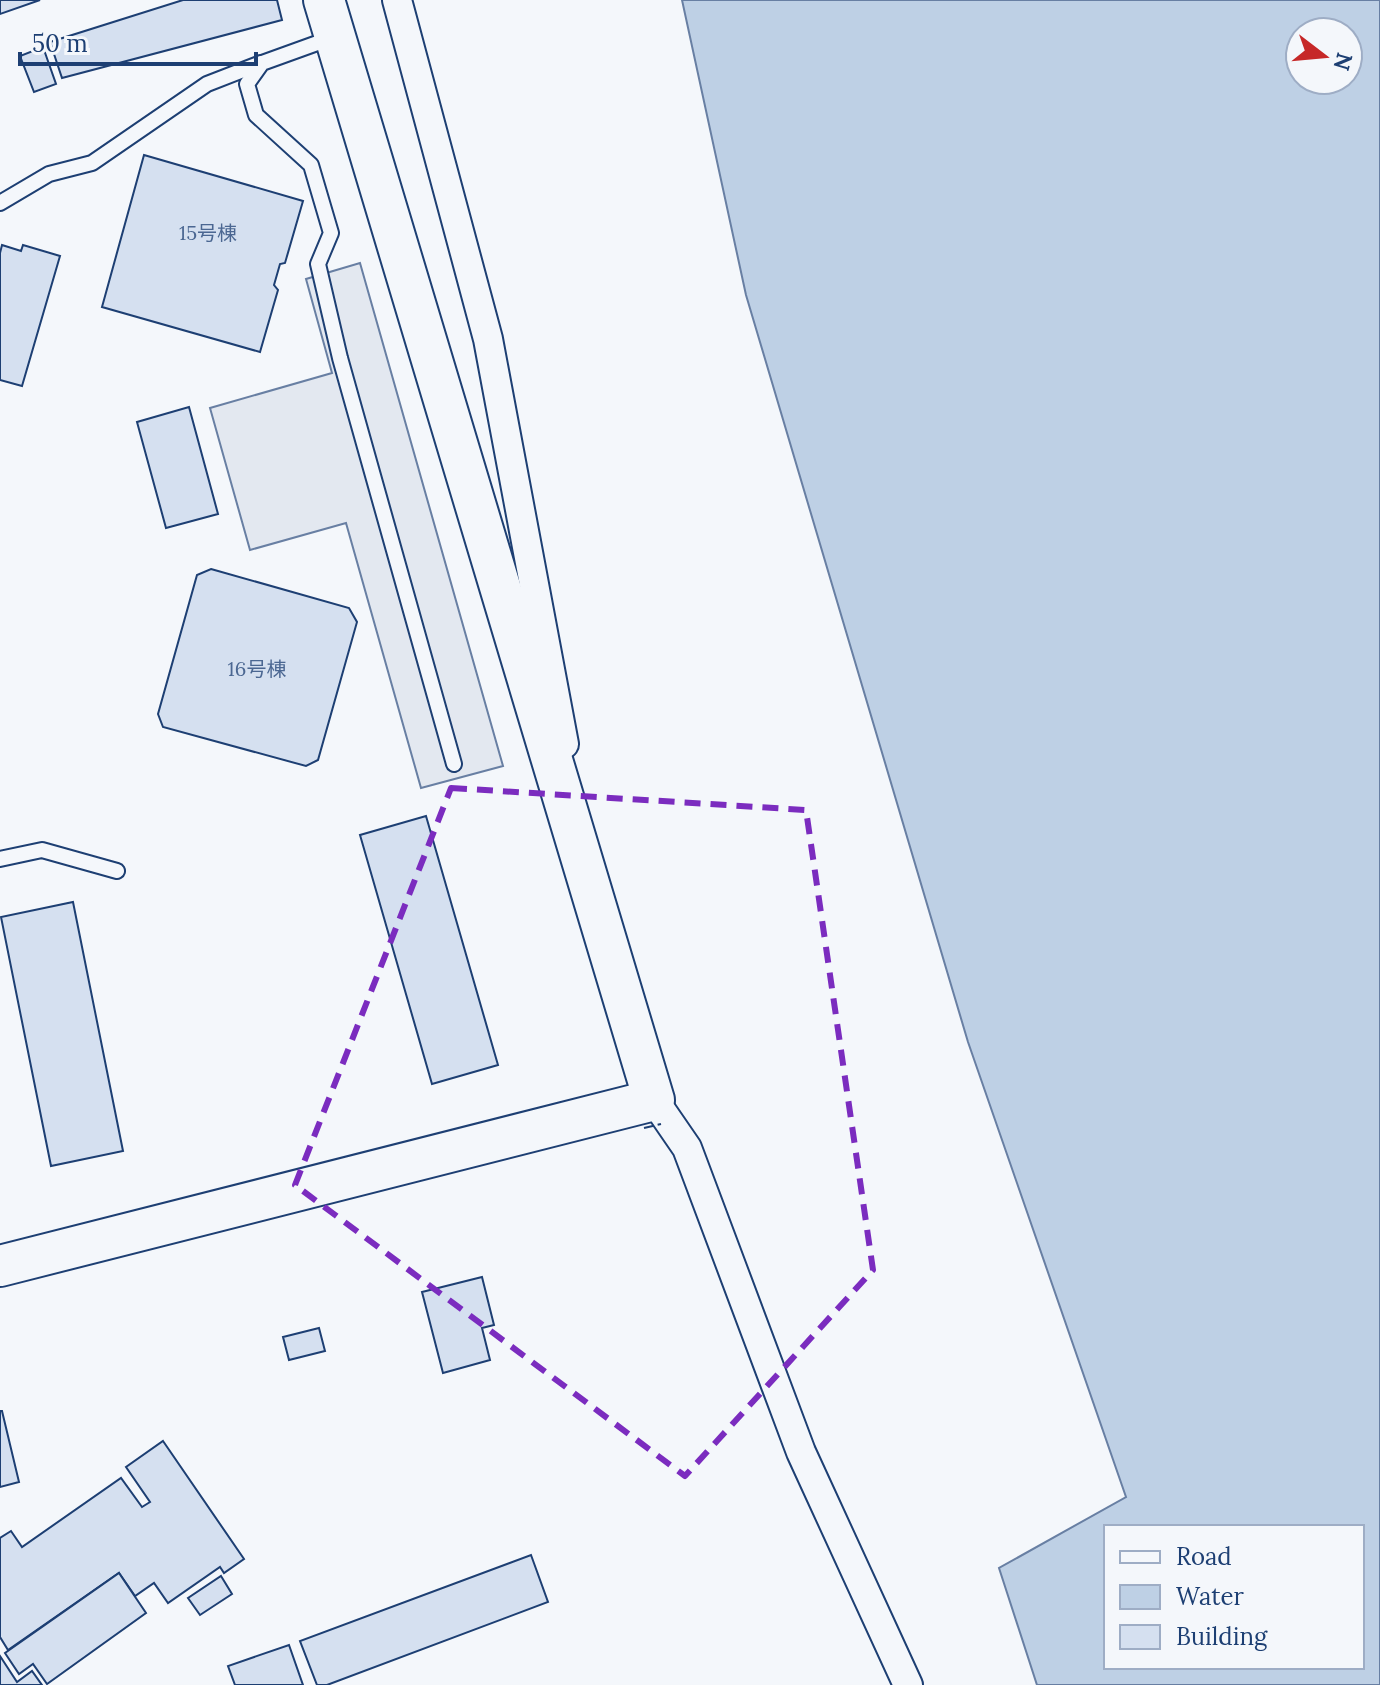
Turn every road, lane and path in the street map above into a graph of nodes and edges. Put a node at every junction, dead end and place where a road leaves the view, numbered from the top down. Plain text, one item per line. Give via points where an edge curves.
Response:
1 (397, 0) edge
2 (329, 18) edge
3 (262, 63) junction
4 (0, 203) edge
5 (454, 764) dead end
6 (0, 859) edge
7 (117, 871) dead end
8 (595, 909) junction
9 (654, 1100) junction
10 (0, 1266) edge
11 (908, 1685) edge

1 - 8 street via 488,339
2 - 3 lane
2 - 8 street
3 - 4 lane via 207,84 92,163 49,174
3 - 5 lane via 247,84 256,115 311,165 331,233 318,264 330,317
6 - 7 lane via 42,850
8 - 9 street
9 - 10 street
9 - 11 street via 687,1148 801,1452

